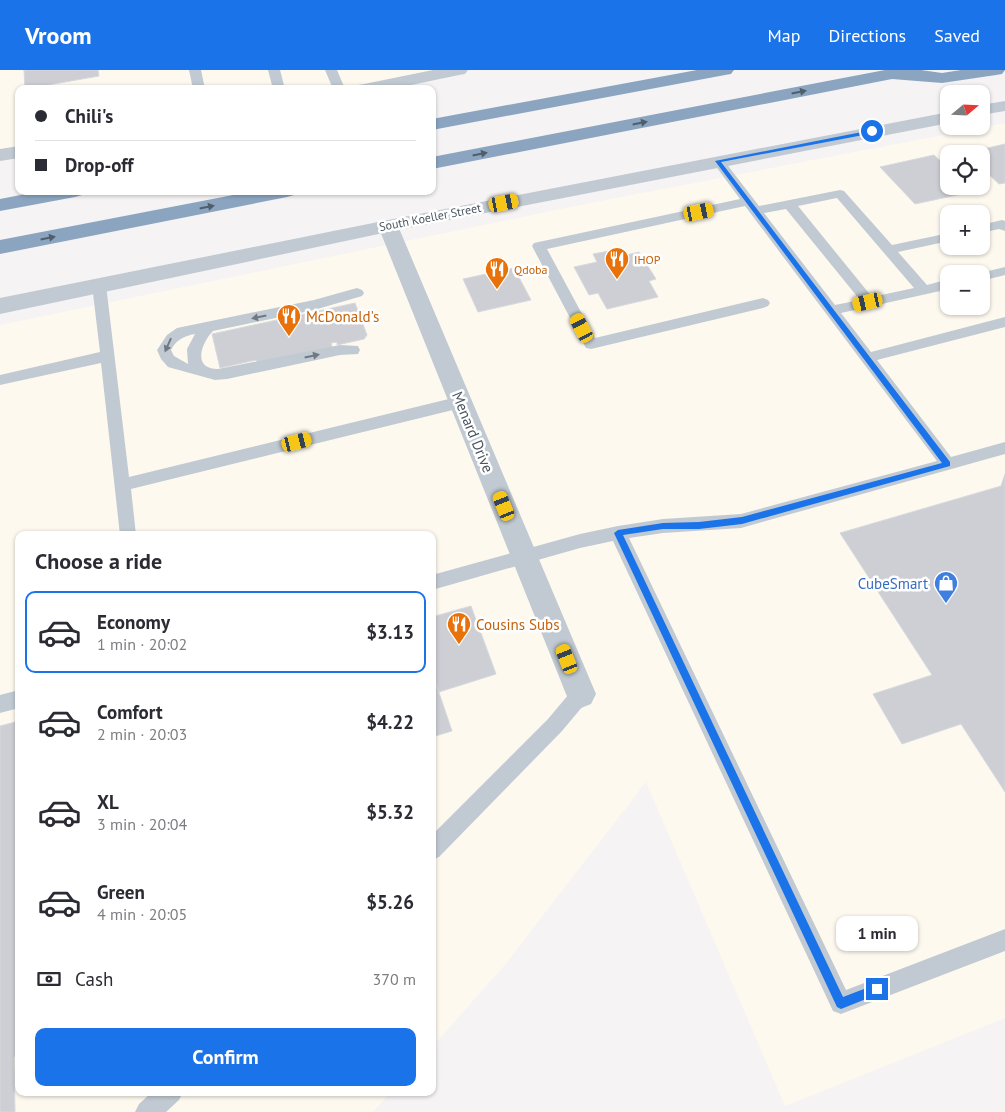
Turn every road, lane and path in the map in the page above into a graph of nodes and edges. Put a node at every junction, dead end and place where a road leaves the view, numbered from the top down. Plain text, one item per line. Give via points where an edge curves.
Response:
1 (194, 70) edge
2 (274, 70) edge
3 (331, 70) edge
4 (459, 70) edge
5 (654, 70) edge
6 (725, 70) edge
7 (912, 70) edge
8 (996, 70) edge
9 (892, 74) junction
10 (198, 85) edge
11 (278, 85) edge
12 (337, 85) edge
13 (384, 85) edge
14 (540, 104) junction
15 (1005, 106) edge
16 (990, 108) edge
17 (940, 118) edge
18 (436, 124) edge
19 (15, 153) edge
20 (0, 155) edge
21 (718, 161) junction
22 (436, 162) edge
23 (54, 195) edge
24 (266, 195) edge
25 (2, 205) edge
26 (790, 205) junction
27 (752, 206) junction
28 (388, 226) junction
29 (990, 227) edge
30 (1005, 227) edge
31 (940, 239) edge
32 (0, 247) edge
33 (889, 250) junction
34 (1005, 271) edge
35 (990, 274) edge
36 (99, 285) junction
37 (940, 286) edge
38 (924, 290) junction
39 (357, 293) dead end
40 (868, 302) junction
41 (763, 303) dead end
42 (0, 306) edge
43 (831, 311) junction
44 (1005, 322) edge
45 (209, 327) junction
46 (353, 350) dead end
47 (107, 356) junction
48 (867, 358) junction
49 (203, 372) junction
50 (0, 380) edge
51 (461, 402) junction
52 (1005, 448) edge
53 (948, 464) junction
54 (122, 484) junction
55 (128, 531) edge
56 (618, 533) junction
57 (524, 557) junction
58 (436, 582) edge
59 (581, 694) joint
60 (15, 700) edge
61 (0, 704) edge
62 (436, 846) edge
63 (1005, 940) edge
64 (166, 1096) edge
65 (147, 1112) edge

1 - 10 lane
2 - 11 lane
3 - 12 lane
4 - 13 street
5 - 14 highway via 631,74
6 - 14 highway
7 - 9 highway
8 - 9 highway via 942,78
22 -> 9 highway
14 - 18 highway
15 - 16 street
17 - 21 street, South Koeller Street
19 - 20 street
21 - 27 lane
21 - 28 street, South Koeller Street
23 - 25 highway
32 -> 24 highway
26 - 27 lane
26 - 33 lane via 840,194
26 - 40 lane
27 - 41 lane via 539,246 591,344
27 - 43 lane
28 - 36 street, South Koeller Street
28 - 51 street, Menard Drive
29 - 30 lane via 1002,224
31 - 33 lane
33 - 38 lane
34 - 35 lane
36 - 42 street, South Koeller Street
36 - 47 lane
37 - 38 lane
38 - 40 lane
39 -> 45 lane
40 - 43 lane
43 - 48 lane
44 - 48 lane
45 - 49 lane via 195,348 197,366
45 -> 49 lane via 176,334 164,350 168,360 174,364
49 -> 46 lane via 227,374
47 - 50 lane
47 - 54 lane
48 - 53 lane
51 - 54 lane
51 - 57 street, Menard Drive
52 - 53 lane
53 - 56 lane via 742,521 663,526
54 - 55 lane
56 - 57 lane
56 - 63 lane via 841,1003
57 - 58 lane
57 - 59 street, Menard Drive
59 - 62 lane via 555,725
60 - 61 lane
64 - 65 lane

